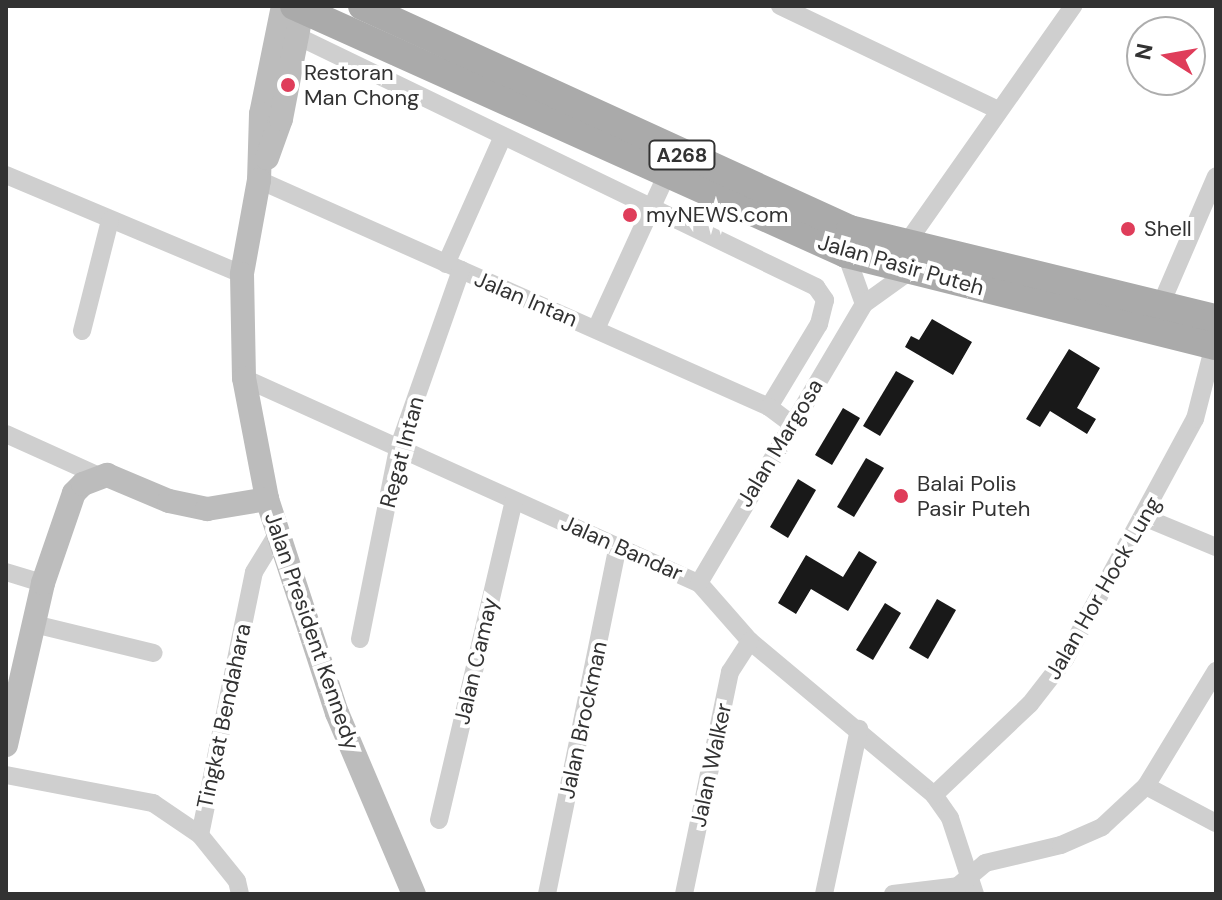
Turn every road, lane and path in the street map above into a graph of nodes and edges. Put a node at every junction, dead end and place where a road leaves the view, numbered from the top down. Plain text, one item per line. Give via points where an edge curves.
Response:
1 (362, 6) edge
2 (780, 6) edge
3 (1073, 6) edge
4 (293, 15) edge
5 (998, 110) junction
6 (503, 136) junction
7 (6, 175) edge
8 (666, 176) junction
9 (1216, 176) edge
10 (259, 180) junction
11 (653, 207) junction
12 (110, 220) junction
13 (846, 254) junction
14 (908, 257) junction
15 (454, 267) junction
16 (242, 274) junction
17 (864, 304) junction
18 (1161, 304) junction
19 (596, 329) junction
20 (82, 331) dead end
21 (1215, 336) edge
22 (244, 378) junction
23 (769, 407) junction
24 (790, 423) junction
25 (6, 434) edge
26 (398, 449) junction
27 (97, 475) junction
28 (267, 499) junction
29 (514, 501) junction
30 (1146, 518) junction
31 (278, 533) junction
32 (618, 546) junction
33 (1216, 547) edge
34 (6, 572) edge
35 (43, 583) junction
36 (699, 583) junction
37 (34, 624) junction
38 (360, 639) dead end
39 (750, 641) junction
40 (154, 653) dead end
41 (1215, 677) edge
42 (859, 729) junction
43 (8, 730) edge
44 (6, 775) edge
45 (1146, 786) junction
46 (934, 795) junction
47 (439, 820) dead end
48 (1216, 823) edge
49 (200, 835) junction
50 (971, 874) junction
51 (240, 894) edge
52 (414, 894) edge
53 (547, 894) edge
54 (684, 894) edge
55 (824, 894) edge
56 (893, 894) edge
57 (975, 894) edge

1 - 14 main road, Jalan Pasir Puteh / A268
2 - 5 street
3 - 5 street
4 - 6 street
4 - 8 main road, Jalan Pasir Puteh / A268
4 - 10 main road via 261,114
5 - 14 street
6 - 11 street
6 - 15 street, Regat Intan
7 - 12 street
8 - 11 street
8 - 13 main road, Jalan Pasir Puteh / A268
9 - 18 street
10 - 15 street, Jalan Intan
10 - 16 main road, Jalan President Kennedy
11 - 19 street
11 - 23 street via 816,287 825,300 819,324
12 - 16 street
12 - 20 street
13 - 14 main road, Jalan Pasir Puteh / A268
13 - 17 street
14 - 17 street
14 - 18 main road, Jalan Pasir Puteh / A268
14 - 21 main road, Jalan Pasir Puteh / A268
15 - 19 street, Jalan Intan
15 - 26 street, Regat Intan
16 - 22 main road, Jalan President Kennedy
17 - 24 street, Jalan Margosa
18 - 21 main road, Jalan Pasir Puteh / A268
19 - 23 street, Jalan Intan
21 - 30 street, Jalan Hor Hock Lung via 1195,419
22 - 26 street, Jalan Bandar
22 - 28 main road, Jalan President Kennedy
23 - 24 street, Jalan Intan
24 - 36 street, Jalan Margosa
25 - 27 street
26 - 29 street, Jalan Bandar
26 - 38 street, Regat Intan
27 - 28 main road via 207,509
27 - 35 main road via 74,493
28 - 31 main road, Jalan President Kennedy
29 - 32 street, Jalan Bandar
29 - 47 street, Jalan Camay
30 - 33 street
30 - 46 street, Jalan Hor Hock Lung via 1048,685
31 - 49 street, Tingkat Bendahara via 254,572
31 - 52 main road, Jalan President Kennedy via 337,713
32 - 36 street, Jalan Bandar
32 - 53 street, Jalan Brockman
34 - 35 street
35 - 37 main road
36 - 39 street, Jalan Bandar
37 - 40 street
37 - 43 main road
39 - 42 street, Jalan Bandar
39 - 54 street, Jalan Walker via 730,672
41 - 45 street
42 - 46 street, Jalan Bandar
42 - 55 street
44 - 49 street via 153,803
45 - 48 street
45 - 50 street via 1117,816 1083,837 985,863
46 - 50 street, Jalan Bandar via 950,818
49 - 51 street, Tingkat Bendahara via 237,881
50 - 56 street via 949,888
50 - 57 street, Jalan Bandar

